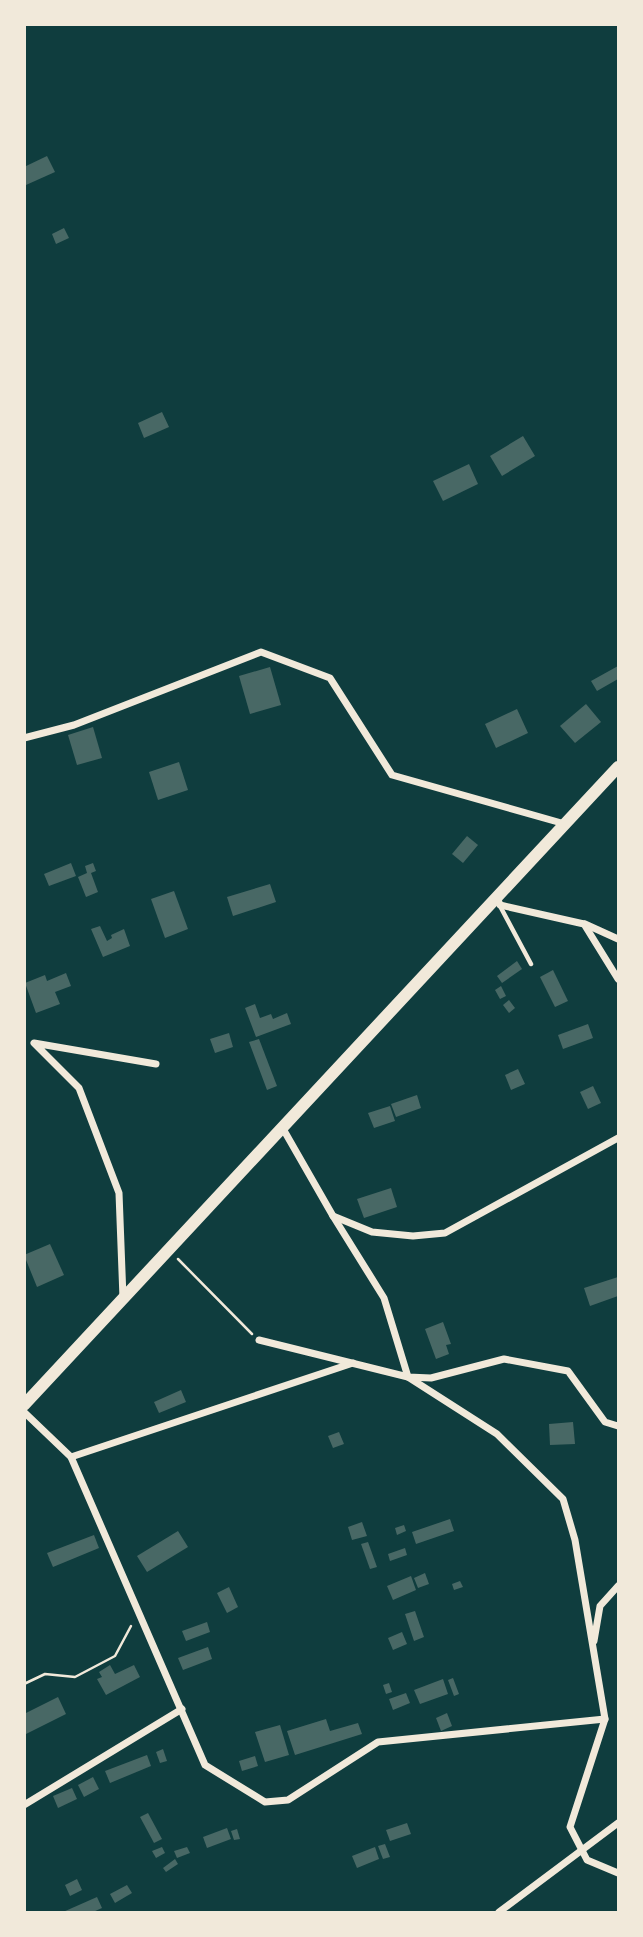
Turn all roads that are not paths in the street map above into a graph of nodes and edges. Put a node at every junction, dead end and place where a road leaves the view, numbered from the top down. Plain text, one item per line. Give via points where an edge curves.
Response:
1 (24, 738) edge
2 (618, 766) edge
3 (565, 824) junction
4 (498, 901) junction
5 (584, 924) junction
6 (618, 940) edge
7 (531, 964) dead end
8 (618, 979) edge
9 (156, 1064) dead end
10 (282, 1127) junction
11 (618, 1138) edge
12 (333, 1216) junction
13 (123, 1298) junction
14 (259, 1340) road end
15 (354, 1363) junction
16 (408, 1377) junction
17 (24, 1405) edge
18 (24, 1412) edge
19 (618, 1426) edge
20 (71, 1457) junction
21 (618, 1586) edge
22 (593, 1648) junction
23 (182, 1709) junction
24 (605, 1719) junction
25 (24, 1805) edge
26 (618, 1823) edge
27 (582, 1851) junction
28 (618, 1873) edge
29 (499, 1913) edge

1 - 3 street via 74,724 261,652 330,678 392,775
2 - 3 street
3 - 4 street
4 - 5 street
4 - 7 lane
4 - 10 street
5 - 6 street
5 - 8 street
9 - 13 street via 34,1043 79,1088 119,1193
10 - 12 street
10 - 13 street
11 - 12 street via 445,1233 372,1232
12 - 16 street via 384,1298
13 - 17 street
14 - 15 street
15 - 16 street
15 - 20 street
16 - 19 street via 431,1378 504,1359 568,1371 605,1422
16 - 22 street via 498,1434 563,1499 575,1540
18 - 20 street
20 - 23 street
21 - 22 street via 600,1606
22 - 24 street
23 - 24 street via 205,1765 265,1802 288,1800 378,1742
23 - 25 street
24 - 27 street via 570,1827
26 - 27 street
27 - 28 street via 586,1860
27 - 29 street

